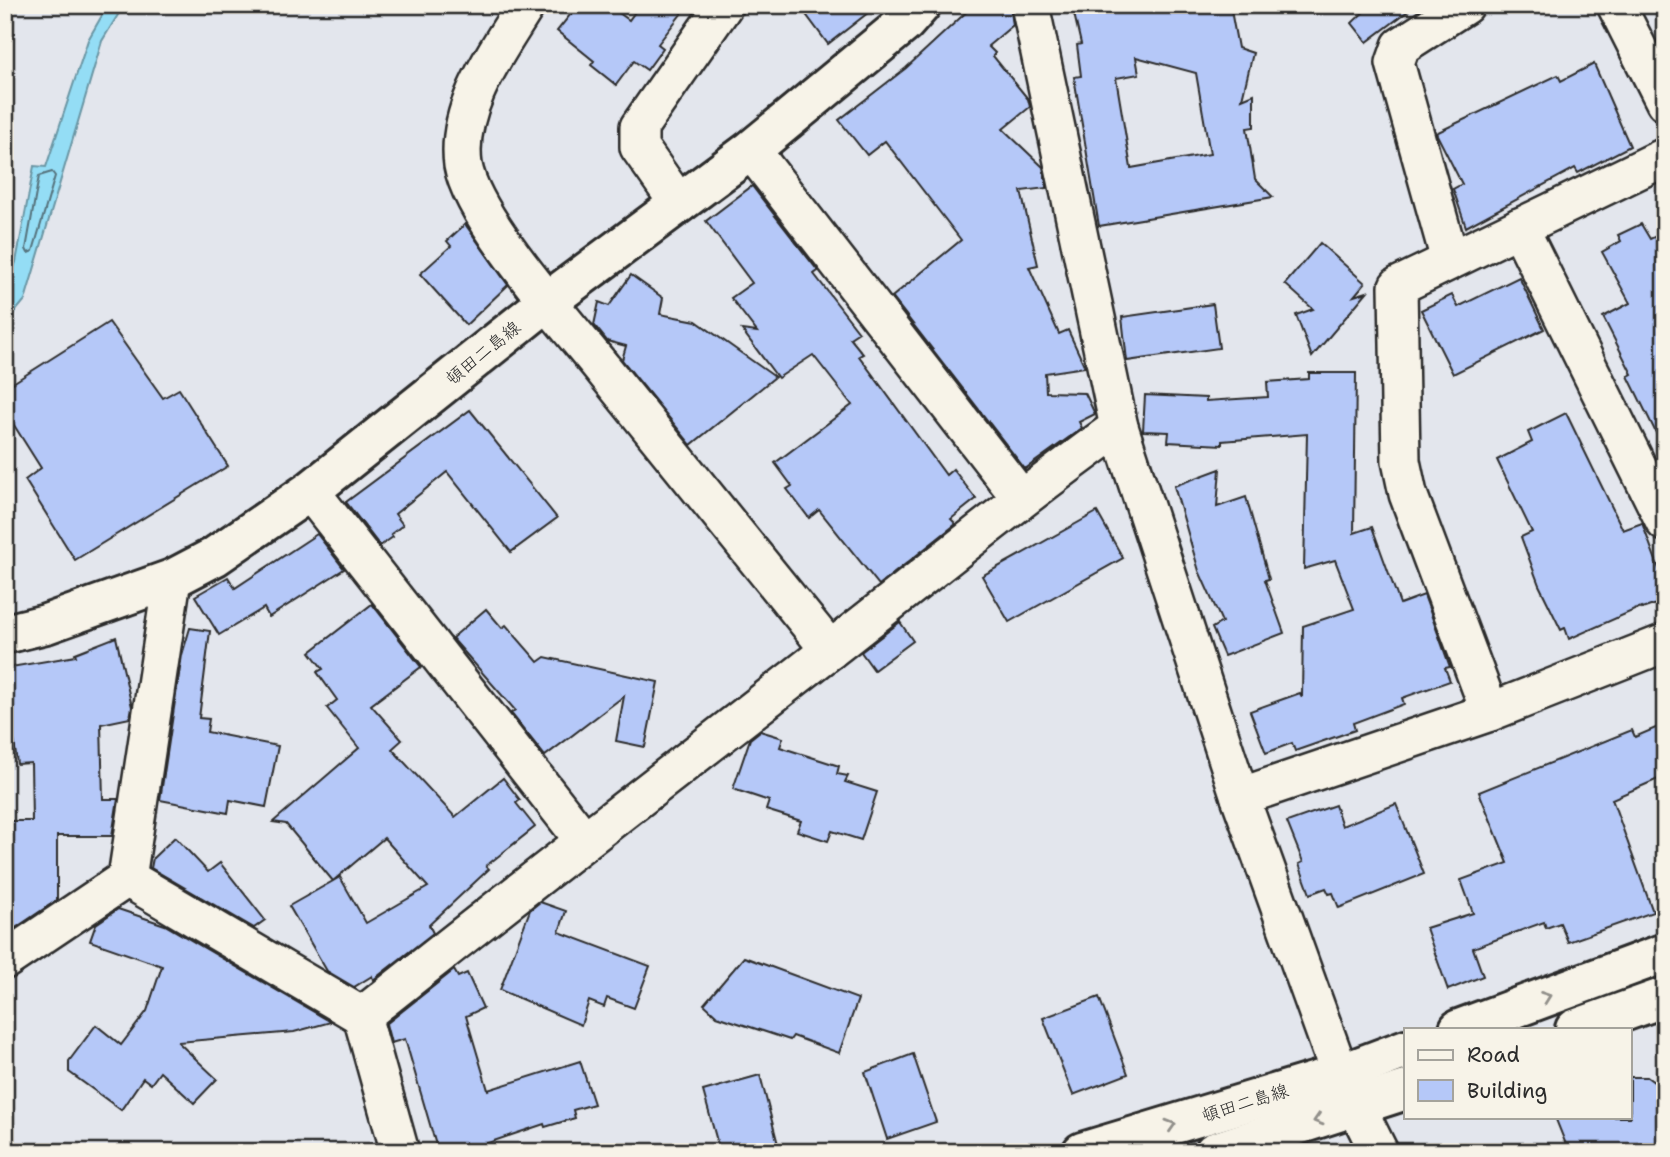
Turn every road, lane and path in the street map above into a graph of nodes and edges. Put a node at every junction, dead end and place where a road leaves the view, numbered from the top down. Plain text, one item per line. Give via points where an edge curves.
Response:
1 (526, 5) edge
2 (724, 5) edge
3 (921, 5) edge
4 (1030, 5) edge
5 (1465, 5) edge
6 (1616, 5) edge
7 (1651, 42) edge
8 (1665, 102) edge
9 (751, 150) junction
10 (1665, 157) edge
11 (679, 204) junction
12 (1518, 227) junction
13 (1450, 260) junction
14 (548, 301) junction
15 (1119, 427) junction
16 (310, 491) junction
17 (1020, 498) junction
18 (1665, 522) edge
19 (172, 579) junction
20 (5, 634) edge
21 (1665, 643) edge
22 (830, 650) junction
23 (1490, 712) junction
24 (1240, 797) junction
25 (583, 839) junction
26 (127, 878) junction
27 (1665, 953) edge
28 (5, 960) edge
29 (1665, 997) edge
30 (362, 1016) junction
31 (1462, 1028) edge
32 (1578, 1028) edge
33 (1404, 1050) edge
34 (1340, 1074) junction
35 (1404, 1091) edge
36 (1358, 1107) junction
37 (400, 1152) edge
38 (1082, 1152) edge
39 (1214, 1152) edge
40 (1379, 1152) edge

1 - 14 street via 464,120 464,165 478,206
2 - 11 street via 639,127 639,147
3 - 9 main road, 頓田二島線
4 - 15 street
5 - 13 street via 1401,46 1395,63
6 - 7 street
7 - 8 street
9 - 11 main road, 頓田二島線
9 - 17 street
10 - 12 street
11 - 14 main road, 頓田二島線
12 - 13 street
12 - 18 street
13 - 23 street via 1398,286 1401,461 1408,494
14 - 16 main road, 頓田二島線
14 - 22 street
15 - 17 street
15 - 24 street
16 - 19 main road, 頓田二島線 via 214,557
16 - 25 street
17 - 22 street
19 - 20 main road, 頓田二島線
19 - 26 street
21 - 23 street
22 - 25 street
23 - 24 street
24 - 34 street
25 - 30 street
26 - 28 street
26 - 30 street
31 -> 27 main road
29 - 32 main road
30 - 37 street
33 - 34 main road, 頓田二島線
34 - 36 street
38 -> 34 main road, 頓田二島線
35 - 36 main road
36 -> 39 main road
36 - 40 street

